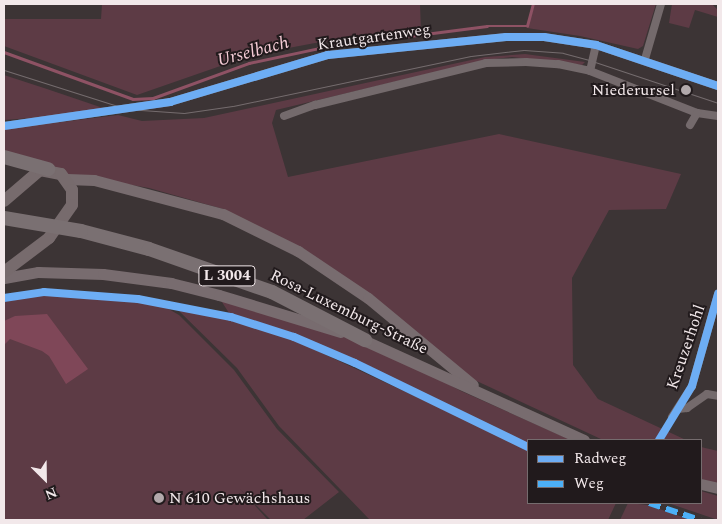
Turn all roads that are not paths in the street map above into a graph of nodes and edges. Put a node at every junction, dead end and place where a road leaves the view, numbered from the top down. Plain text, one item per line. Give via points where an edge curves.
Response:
1 (661, 4) edge
2 (596, 45) junction
3 (645, 59) junction
4 (590, 71) junction
5 (718, 86) edge
6 (696, 113) junction
7 (284, 116) dead end
8 (718, 116) edge
9 (690, 125) dead end
10 (4, 126) edge
11 (4, 157) edge
12 (48, 169) junction
13 (67, 179) junction
14 (4, 201) edge
15 (4, 218) edge
16 (4, 272) edge
17 (4, 278) edge
18 (718, 294) edge
19 (365, 340) junction
20 (486, 395) junction
21 (718, 396) edge
22 (678, 409) junction
23 (672, 417) dead end
24 (582, 439) edge
25 (702, 484) edge
26 (718, 488) edge

1 - 3 street
2 - 3 street, Krautgartenweg
2 - 4 street
2 - 10 street, Krautgartenweg via 544,37 506,37 328,55 170,102
3 - 5 street, Krautgartenweg
4 - 6 street
4 - 7 street via 558,64 486,63 315,105
6 - 8 street
6 - 9 street
11 - 12 highway
12 - 13 main road
12 - 14 main road via 33,174
13 - 16 main road via 72,190 72,204 62,223 35,252
13 - 20 main road via 94,180 223,214 298,251 368,298
15 - 19 highway, Rosa-Luxemburg-Straße / L 3004, bridge via 81,231 149,249 272,292
17 - 19 main road via 38,272 102,274 171,283
18 - 22 street, Kreuzerhohl via 692,386
19 - 20 main road, Rosa-Luxemburg-Straße / L 3004
20 - 24 main road, Rosa-Luxemburg-Straße / L 3004
21 - 22 street, Kreuzerhohl via 707,394 687,408
22 - 23 street, Kreuzerhohl
25 - 26 main road

